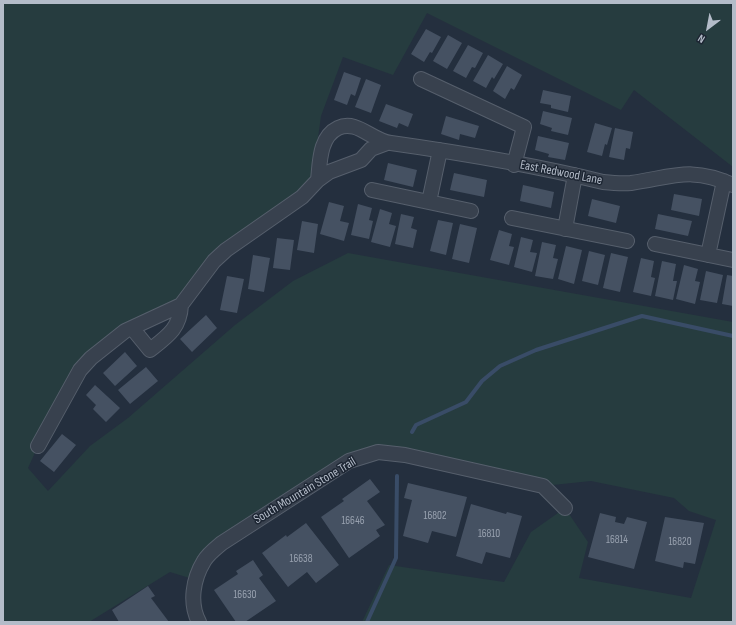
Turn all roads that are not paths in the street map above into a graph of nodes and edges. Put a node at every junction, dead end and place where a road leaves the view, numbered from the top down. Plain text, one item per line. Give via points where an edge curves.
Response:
1 (421, 79) dead end
2 (387, 143) junction
3 (440, 150) junction
4 (514, 164) junction
5 (575, 175) junction
6 (318, 180) junction
7 (728, 183) edge
8 (372, 190) dead end
9 (430, 202) junction
10 (471, 211) dead end
11 (512, 218) dead end
12 (565, 229) junction
13 (627, 241) dead end
14 (655, 244) dead end
15 (708, 255) junction
16 (733, 260) edge
17 (180, 305) junction
18 (132, 328) junction
19 (38, 446) dead end
20 (565, 508) dead end
21 (199, 622) edge

1 - 4 street via 524,127
2 - 3 street, East Redwood Lane
2 - 6 street via 371,149 361,160 329,172
2 - 6 street, East Redwood Lane via 374,139 362,129 347,126 337,129 327,137 320,155
3 - 4 street, East Redwood Lane
3 - 9 street
4 - 5 street, East Redwood Lane
5 - 7 street, East Redwood Lane via 603,182 629,183 692,173
5 - 12 street
6 - 17 street via 302,198 226,250 214,261
7 - 15 street
8 - 9 street
9 - 10 street
11 - 12 street
12 - 13 street
14 - 15 street
15 - 16 street
17 - 18 street
17 - 18 street via 180,317 171,334 150,350
18 - 19 street via 125,330 80,370
20 - 21 street, South Mountain Stone Trail via 543,486 378,452 349,461 218,547 204,560 193,597

